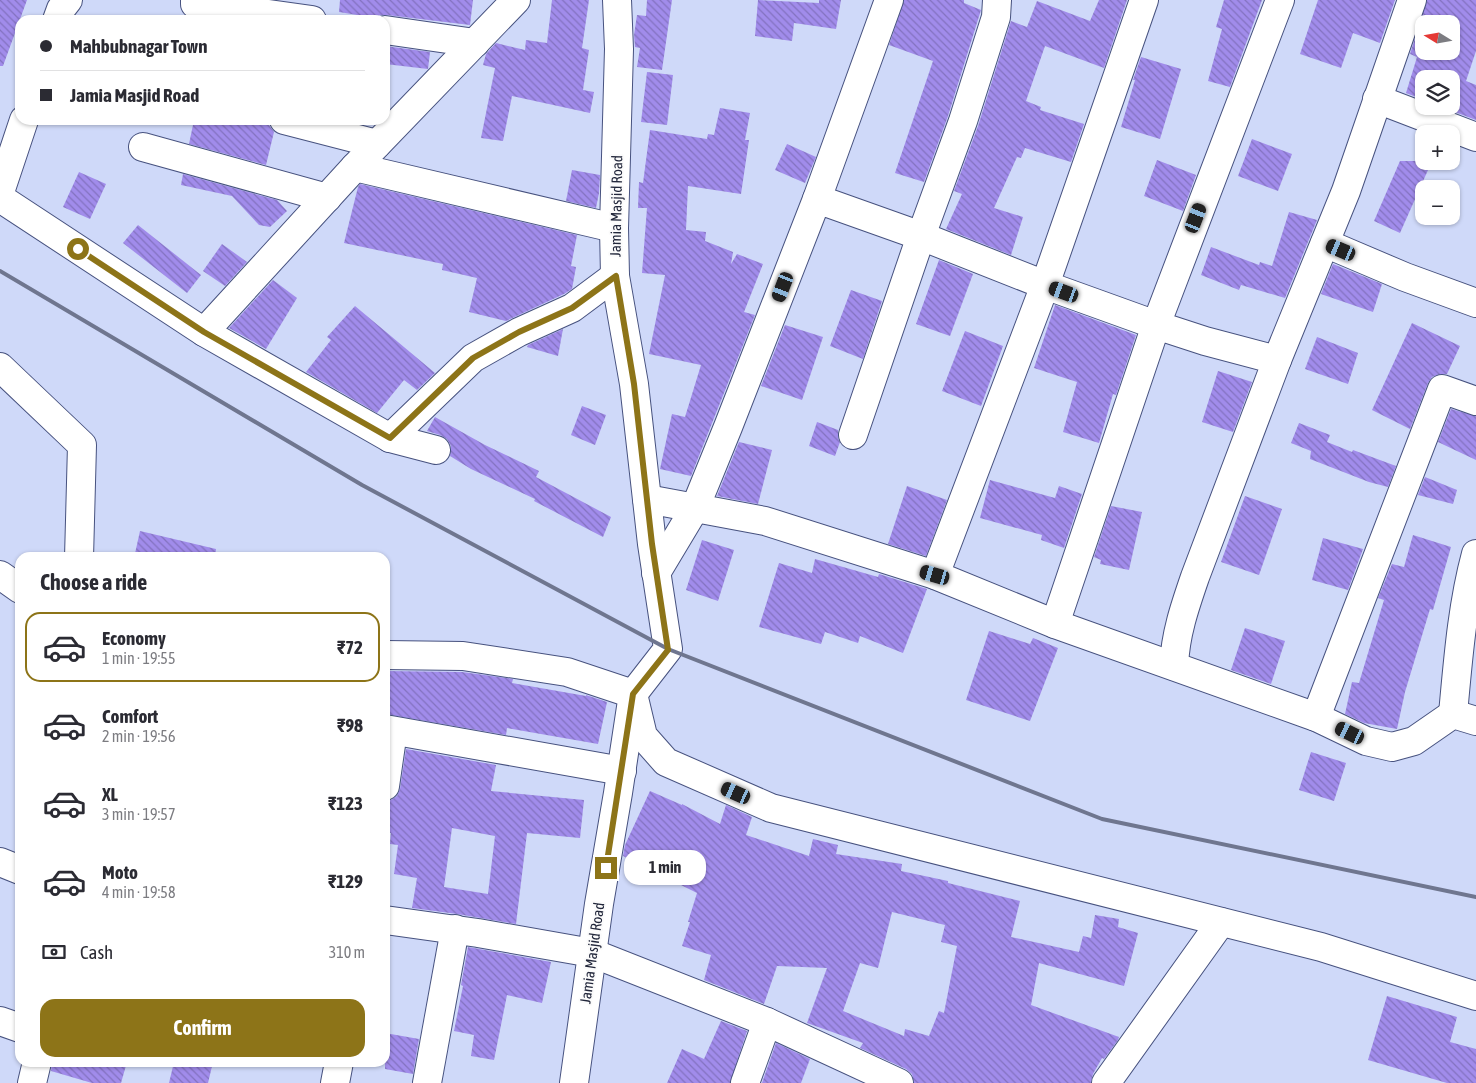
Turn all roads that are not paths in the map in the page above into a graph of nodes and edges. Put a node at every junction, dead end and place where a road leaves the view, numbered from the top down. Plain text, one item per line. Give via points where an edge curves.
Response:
1 (68, 0) edge
2 (195, 0) edge
3 (516, 0) edge
4 (617, 0) edge
5 (889, 0) edge
6 (997, 0) edge
7 (1144, 0) edge
8 (1280, 0) edge
9 (1412, 0) edge
10 (59, 15) edge
11 (275, 15) edge
12 (390, 31) edge
13 (475, 44) junction
14 (1377, 99) junction
15 (22, 125) edge
16 (304, 125) edge
17 (1476, 137) edge
18 (378, 144) junction
19 (143, 147) dead end
20 (355, 167) junction
21 (0, 192) edge
22 (0, 198) edge
23 (327, 198) junction
24 (817, 199) junction
25 (614, 228) junction
26 (921, 236) junction
27 (1325, 243) junction
28 (616, 276) junction
29 (1046, 285) junction
30 (1476, 303) edge
31 (1156, 325) junction
32 (204, 332) junction
33 (1277, 360) junction
34 (0, 367) edge
35 (1476, 401) edge
36 (853, 435) dead end
37 (390, 438) junction
38 (436, 450) dead end
39 (647, 499) junction
40 (695, 508) junction
41 (79, 552) edge
42 (1476, 554) edge
43 (656, 572) junction
44 (935, 575) junction
45 (0, 576) edge
46 (15, 586) edge
47 (1055, 624) junction
48 (390, 655) edge
49 (1174, 666) junction
50 (633, 694) junction
51 (1468, 712) edge
52 (1316, 717) junction
53 (390, 730) edge
54 (622, 771) junction
55 (0, 862) edge
56 (15, 868) edge
57 (390, 921) edge
58 (1221, 922) junction
59 (455, 930) junction
60 (592, 953) junction
61 (1476, 996) edge
62 (0, 1021) edge
63 (767, 1022) junction
64 (15, 1026) edge
65 (36, 1067) edge
66 (338, 1067) edge
67 (32, 1083) edge
68 (335, 1083) edge
69 (427, 1083) edge
70 (574, 1083) edge
71 (745, 1083) edge
72 (898, 1083) edge
73 (1106, 1083) edge

1 - 10 street
2 - 11 street via 195,4
3 - 13 street
4 - 25 street, Jamia Masjid Road via 620,49
5 - 24 street
6 - 26 street via 996,17 963,121
7 - 29 street
8 - 31 street
9 - 14 street
12 - 13 street
13 - 18 street
14 - 17 street
14 - 27 street
15 - 21 street
16 - 18 street
18 - 20 street
19 - 23 street
20 - 23 street
20 - 25 street
22 - 32 street
23 - 32 street
24 - 26 street
24 - 40 street
25 - 28 street, Jamia Masjid Road
26 - 29 street
26 - 36 street
27 - 30 street
27 - 33 street
28 - 37 street via 572,308 473,358
28 - 39 street, Jamia Masjid Road via 634,384
29 - 31 street
29 - 44 street
31 - 33 street
31 - 47 street
32 - 37 street
33 - 49 street via 1183,613
34 - 41 street via 82,445
35 - 52 street via 1442,389
37 - 38 street
39 - 40 street
39 - 43 street, Jamia Masjid Road
40 - 43 street
40 - 44 street via 765,521
42 - 51 street via 1468,589
43 - 50 street, Jamia Masjid Road via 668,650
44 - 47 street
45 - 46 street
47 - 49 street
48 - 50 street via 463,656 567,672
49 - 52 street
50 - 54 street, Jamia Masjid Road
50 - 58 street via 643,736 666,762 771,808
51 - 52 street via 1414,741 1392,747 1366,741
53 - 54 street
54 - 60 street, Jamia Masjid Road
55 - 56 street
57 - 59 street
58 - 61 street via 1321,947
58 - 73 street
59 - 60 street
59 - 69 street
60 - 63 street
60 - 70 street, Jamia Masjid Road
62 - 64 street
63 - 71 street
63 - 72 street
65 - 67 street
66 - 68 street

